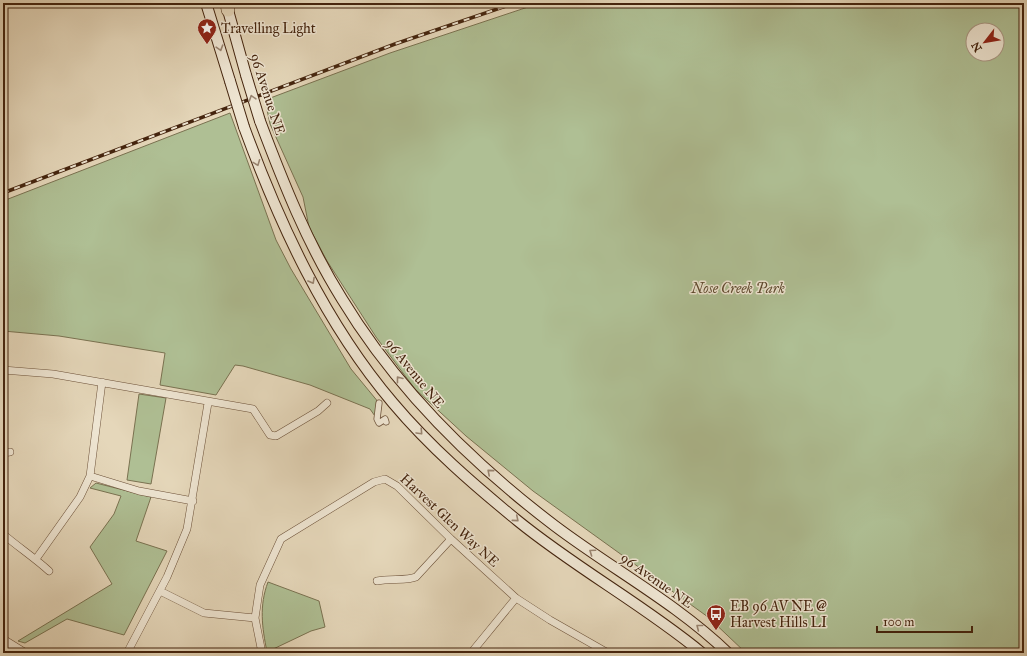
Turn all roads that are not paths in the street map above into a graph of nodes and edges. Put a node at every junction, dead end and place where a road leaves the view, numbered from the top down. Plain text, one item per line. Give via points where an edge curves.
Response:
1 (206, 3) edge
2 (227, 5) edge
3 (3, 370) edge
4 (102, 382) junction
5 (208, 402) junction
6 (326, 403) dead end
7 (379, 403) dead end
8 (386, 422) dead end
9 (90, 476) junction
10 (193, 501) junction
11 (555, 526) junction
12 (3, 534) edge
13 (452, 540) junction
14 (545, 542) junction
15 (36, 559) junction
16 (50, 571) dead end
17 (377, 581) dead end
18 (160, 591) junction
19 (516, 598) junction
20 (255, 618) junction
21 (3, 640) edge
22 (24, 653) edge
23 (127, 653) edge
24 (262, 653) edge
25 (471, 653) edge
26 (608, 653) edge
27 (702, 653) edge
28 (728, 653) edge

1 -> 14 main road, bridge via 244,127 276,209 297,255 328,309 374,378 423,436 468,479
11 -> 2 main road, 96 Avenue NE, bridge via 482,465 438,423 406,388 341,298 292,201 260,120
3 - 4 street via 53,374
4 - 5 street
4 - 9 street
5 - 6 street via 253,410 270,435 276,436 318,411
5 - 10 street
7 - 8 street via 377,419 379,423 385,419
9 - 10 street via 139,491
9 - 15 street via 80,497
10 - 18 street via 187,529
11 - 14 main road
28 -> 11 main road, 96 Avenue NE via 680,612
12 - 15 street
13 - 17 street via 416,577
13 - 19 street, Harvest Glen Way NE
13 - 20 street, Harvest Glen Way NE via 397,486 385,479 374,482 281,539 260,585
14 - 27 main road via 670,627
15 - 16 street
18 - 20 street via 204,613
18 - 23 street
19 - 25 street
19 - 26 street, Harvest Glen Way NE
20 - 24 street, Harvest Glen Way NE
21 - 22 street

